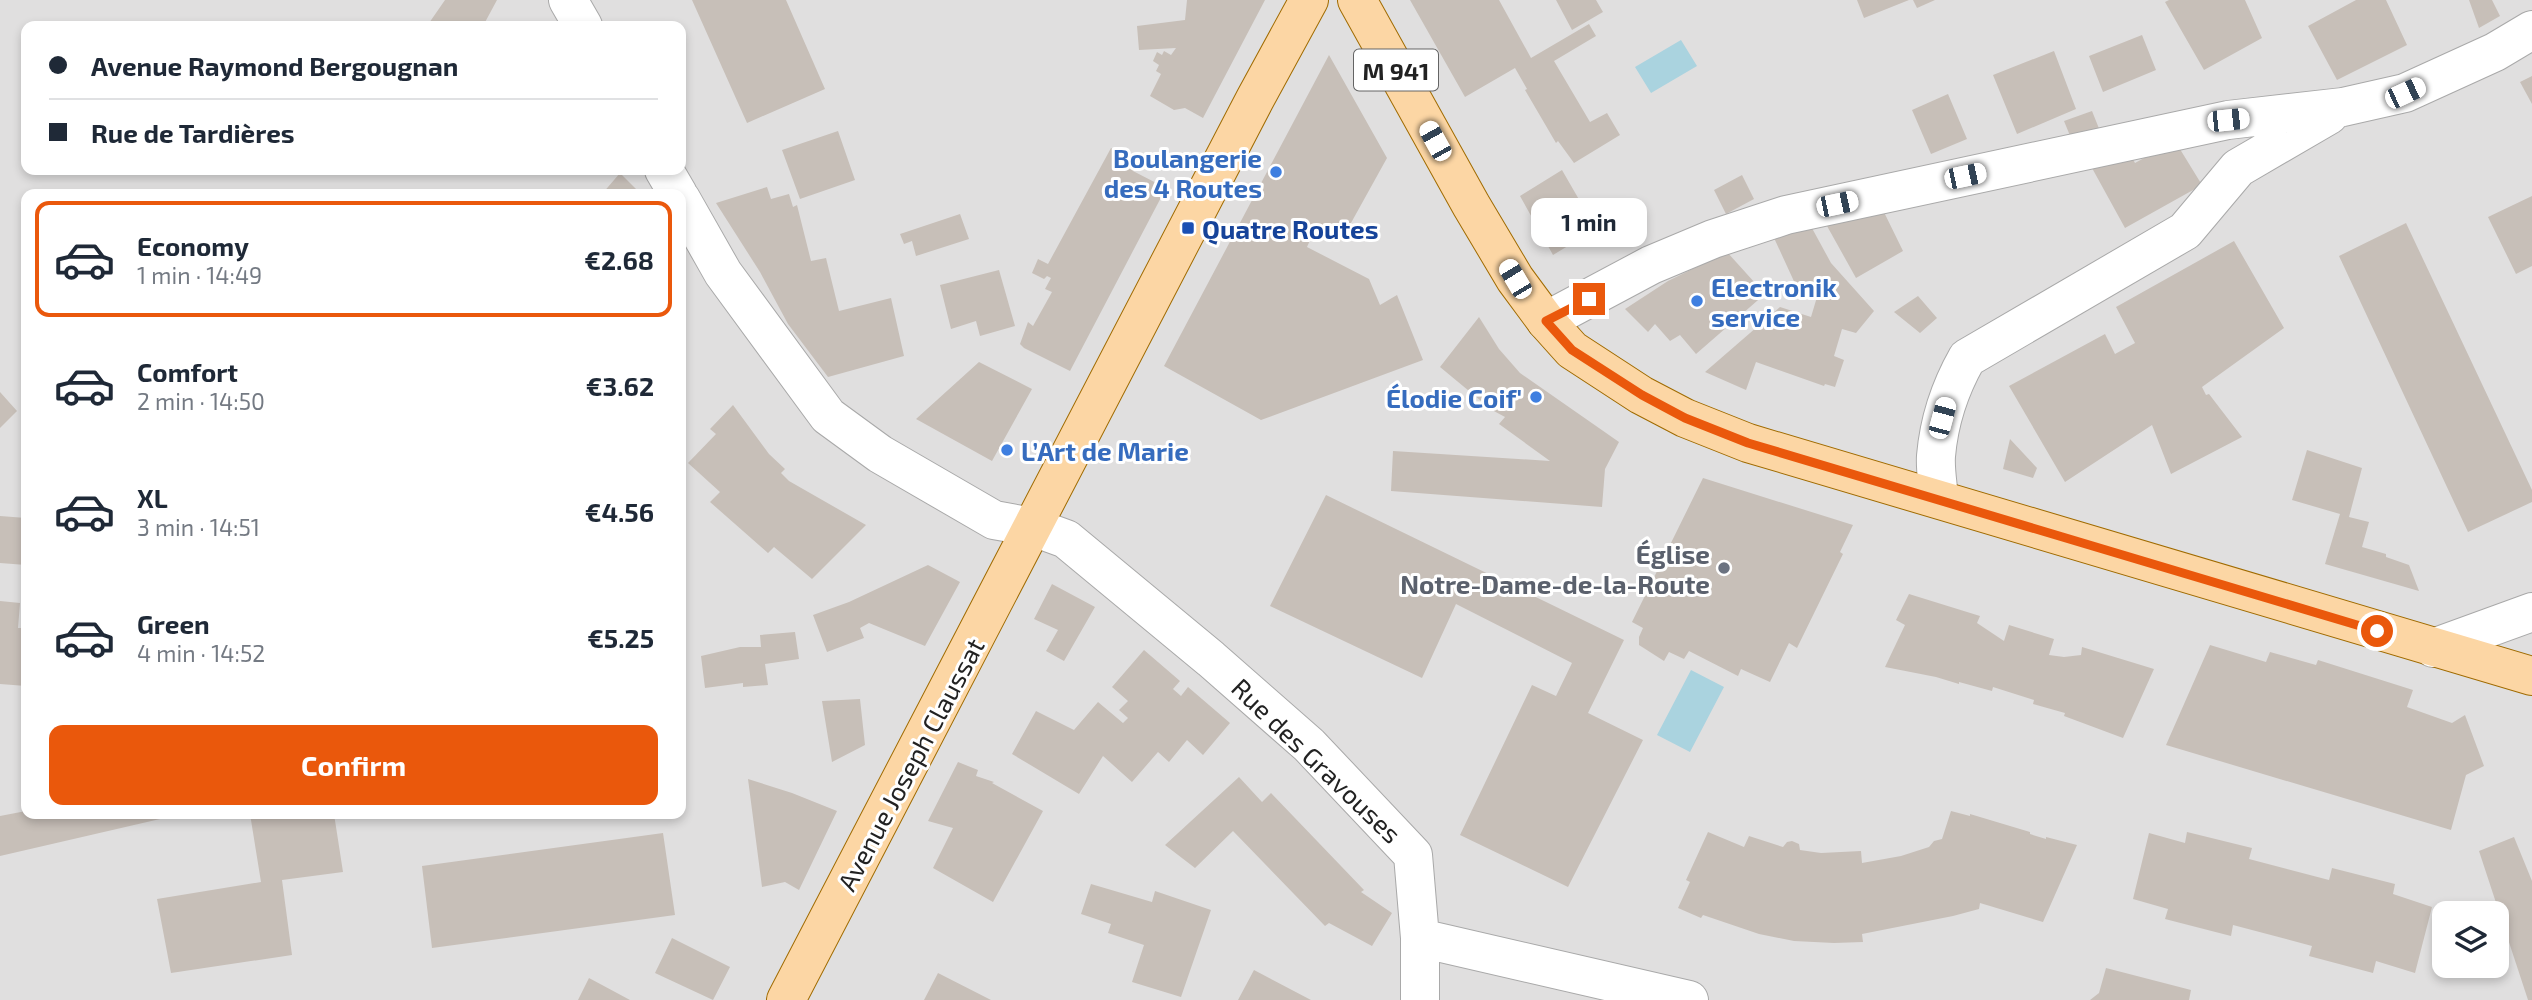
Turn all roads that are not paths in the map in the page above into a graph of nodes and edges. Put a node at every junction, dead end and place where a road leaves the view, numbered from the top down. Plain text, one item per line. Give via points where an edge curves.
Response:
1 (568, 0) edge
2 (1309, 0) edge
3 (1357, 0) edge
4 (580, 21) edge
5 (2532, 30) edge
6 (2343, 107) junction
7 (686, 208) edge
8 (1546, 321) junction
9 (1940, 499) junction
10 (1034, 527) junction
11 (2532, 612) edge
12 (2433, 648) junction
13 (2532, 676) edge
14 (1420, 939) junction
15 (786, 1000) edge
16 (1420, 1000) edge
17 (1689, 1000) edge

1 - 4 street
2 - 10 main road, Avenue Joseph Claussat
3 - 8 main road, M 941 via 1471,205
5 - 6 street via 2405,93
6 - 8 street via 2228,120 1786,215 1651,265
6 - 9 street via 2238,168 2185,231 1967,358 1951,386 1942,418 1936,457
7 - 10 street, Rue des Gravouses via 723,273 828,416 880,454 994,520
8 - 9 main road, M 941 via 1572,350 1685,418 1748,443
9 - 12 main road, M 941
10 - 14 street, Rue des Gravouses via 1066,539 1211,659 1309,745 1413,855
10 - 15 main road, Avenue Joseph Claussat
11 - 12 street
12 - 13 main road, M 941
14 - 16 street, Rue des Gravouses
14 - 17 street

